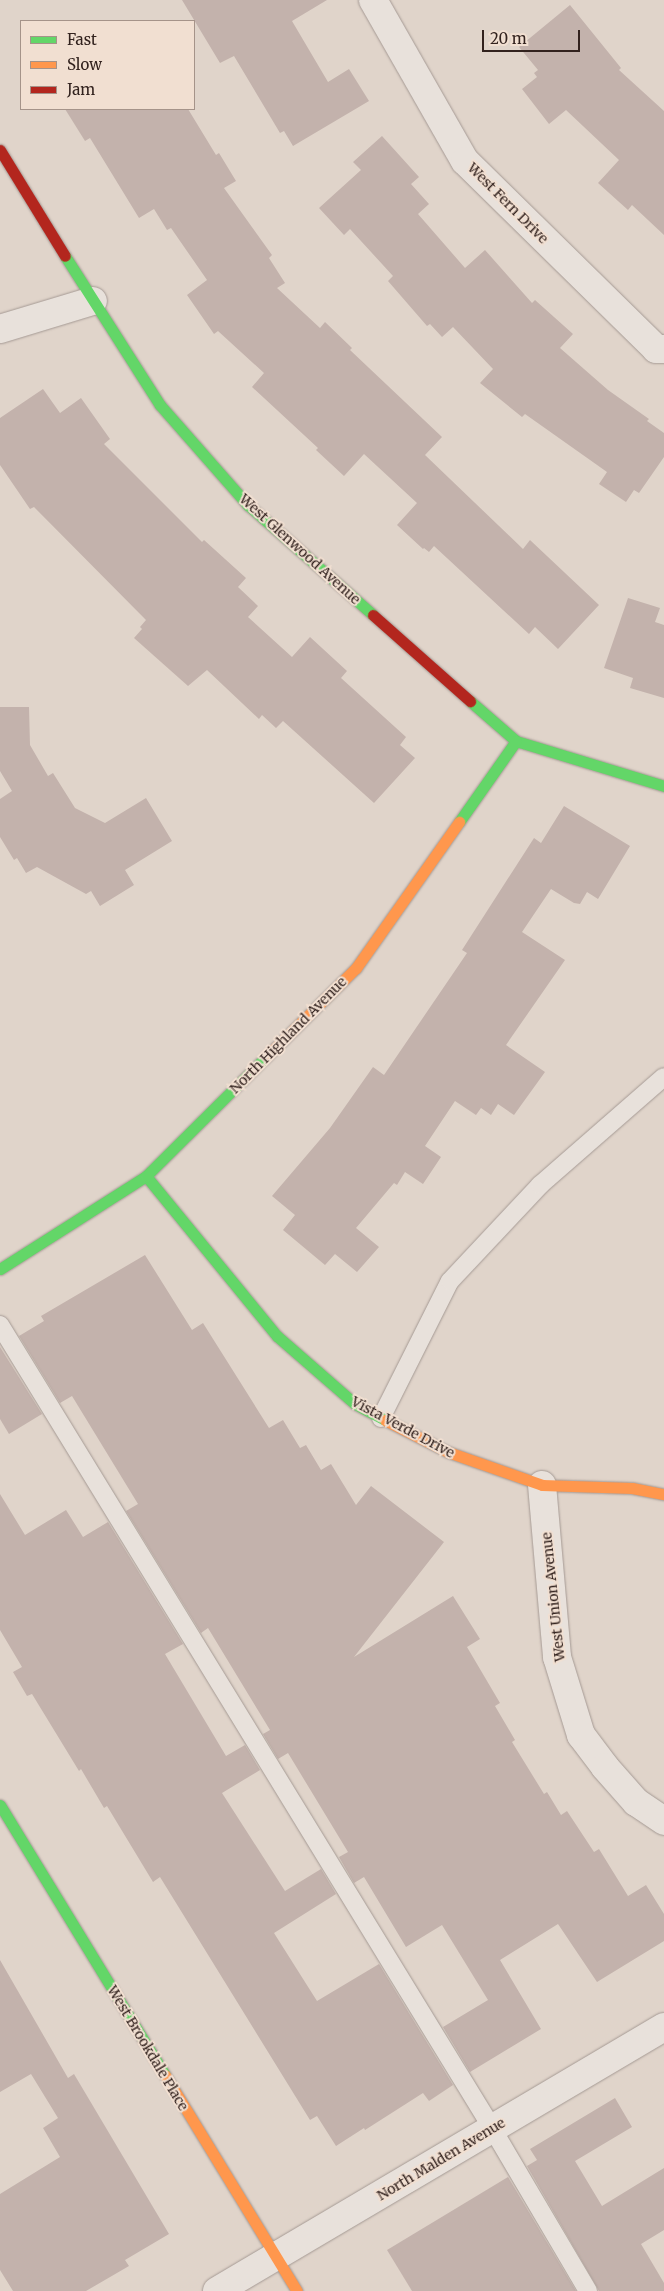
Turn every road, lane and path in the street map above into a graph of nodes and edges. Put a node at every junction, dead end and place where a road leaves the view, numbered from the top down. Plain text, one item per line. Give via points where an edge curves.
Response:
1 (373, 0) edge
2 (0, 150) edge
3 (93, 301) junction
4 (0, 329) edge
5 (664, 349) edge
6 (516, 741) junction
7 (664, 786) edge
8 (664, 1078) edge
9 (146, 1176) junction
10 (0, 1270) edge
11 (0, 1325) edge
12 (381, 1418) junction
13 (542, 1485) junction
14 (664, 1494) edge
15 (0, 1805) edge
16 (664, 1821) edge
17 (664, 2027) edge
18 (492, 2128) junction
19 (276, 2256) junction
20 (217, 2291) edge
21 (297, 2291) edge
22 (588, 2291) edge

1 - 5 street, West Fern Drive via 465,161 656,349
2 - 3 street, West Glenwood Avenue
3 - 4 street
3 - 6 street, West Glenwood Avenue via 160,404 248,505
6 - 7 street, West Glenwood Avenue
6 - 9 street, North Highland Avenue via 356,968
8 - 12 lane via 540,1185 450,1280
9 - 10 street, North Highland Avenue
9 - 12 street, Vista Verde Drive via 278,1336 355,1404
11 - 18 lane
12 - 13 street, Vista Verde Drive via 448,1452
13 - 14 street, Vista Verde Drive via 632,1488
13 - 16 street, West Union Avenue via 557,1657 581,1734 636,1802
15 - 19 street, West Brookdale Place
17 - 18 street, North Malden Avenue
18 - 19 street, North Malden Avenue
18 - 22 lane
19 - 20 street, North Malden Avenue
19 - 21 street, West Brookdale Place

